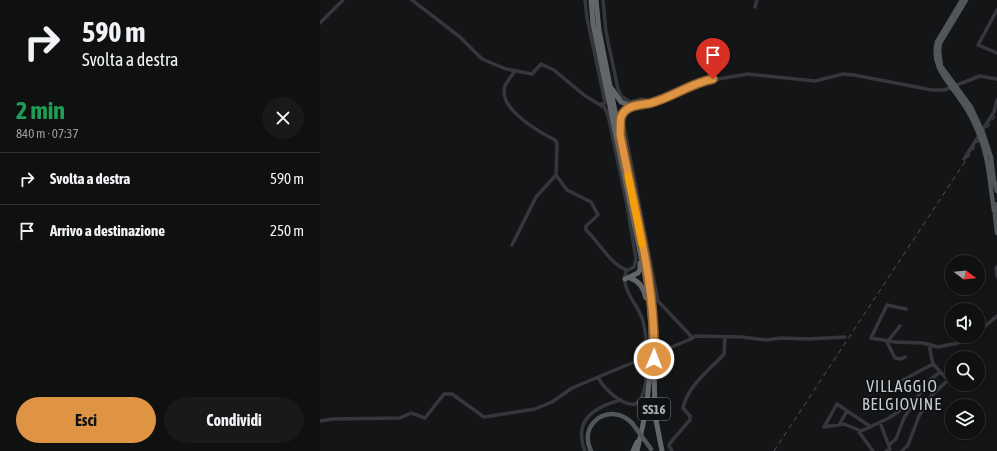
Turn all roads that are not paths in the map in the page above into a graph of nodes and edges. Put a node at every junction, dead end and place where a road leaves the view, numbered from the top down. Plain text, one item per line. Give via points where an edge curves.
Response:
1 (343, 0) edge
2 (412, 0) edge
3 (585, 0) edge
4 (591, 0) edge
5 (596, 0) edge
6 (603, 0) edge
7 (757, 0) edge
8 (962, 0) edge
9 (966, 0) edge
10 (756, 7) dead end
11 (997, 10) edge
12 (320, 23) edge
13 (938, 43) junction
14 (997, 53) edge
15 (515, 71) junction
16 (997, 79) edge
17 (610, 85) junction
18 (997, 100) edge
19 (599, 103) junction
20 (652, 103) junction
21 (631, 106) junction
22 (638, 106) junction
23 (620, 134) junction
24 (964, 159) dead end
25 (556, 175) junction
26 (996, 182) edge
27 (991, 189) junction
28 (997, 191) edge
29 (997, 198) edge
30 (995, 209) edge
31 (997, 233) edge
32 (637, 236) junction
33 (512, 245) dead end
34 (997, 267) edge
35 (627, 270) junction
36 (997, 276) edge
37 (628, 279) junction
38 (906, 309) dead end
39 (650, 314) junction
40 (997, 316) edge
41 (900, 326) dead end
42 (985, 326) edge
43 (725, 337) junction
44 (845, 337) dead end
45 (691, 339) junction
46 (888, 341) junction
47 (955, 343) edge
48 (929, 346) junction
49 (905, 357) dead end
50 (933, 364) junction
51 (654, 365) junction
52 (940, 372) junction
53 (598, 377) junction
54 (903, 380) dead end
55 (621, 400) junction
56 (915, 400) junction
57 (646, 408) junction
58 (847, 411) junction
59 (320, 422) edge
60 (880, 422) junction
61 (838, 425) junction
62 (871, 427) junction
63 (861, 432) junction
64 (889, 445) junction
65 (652, 450) edge
66 (889, 450) edge
67 (585, 451) edge
68 (591, 451) edge
69 (633, 451) edge
70 (637, 451) edge
71 (641, 451) edge
72 (662, 451) edge
73 (672, 451) edge
74 (873, 451) edge
75 (902, 451) edge

1 - 12 street
2 - 15 street via 458,36 482,59
3 - 19 street via 605,102
4 - 32 highway, SS16 via 593,24
5 - 17 highway, SS16
6 - 20 street via 606,32 621,96 630,102 642,99
7 - 10 street
8 - 13 main road
9 - 13 main road
11 - 14 street via 978,46
13 - 26 main road, bridge via 941,66 971,107 983,132
13 - 27 main road, bridge via 935,50 937,66 966,108 979,134 988,163
15 - 19 street via 532,74 541,64 554,70 584,95
15 - 25 street via 505,85 504,92 508,104 532,128 555,140
16 - 20 street via 980,76 944,90 932,90 847,74 815,80 754,74 700,82
17 - 21 highway, SS16 via 621,102
17 - 23 highway, SS16
18 - 24 street via 994,112
19 - 35 street via 608,115 627,204 636,259 634,267
20 - 22 street
21 - 22 street
21 - 23 highway, SS16 via 621,114
22 - 45 street via 627,112 623,121 658,301
23 - 51 highway, SS16 via 651,287
25 - 33 street via 536,197
25 - 35 street via 567,190 591,202 598,215 586,226 586,230 617,265
26 - 28 main road
27 - 29 street
27 - 30 main road
30 - 31 main road
32 - 37 highway via 640,269
32 - 39 highway, SS16
34 - 36 street
35 - 37 street via 624,276
37 - 39 highway via 638,281 645,293
37 - 55 street via 625,288 642,320 647,347 645,387 639,402 630,404
38 - 46 street via 887,305 871,338
39 - 57 highway, SS16 via 651,357
40 - 42 street
41 - 46 street
43 - 44 street via 767,340
43 - 45 street via 695,336
43 - 73 street via 724,354 694,386 684,404 683,408 690,416 690,420 670,443
45 - 53 street, bridge
46 - 48 street via 916,342
46 - 49 street via 895,358
47 - 48 street via 938,347
48 - 50 street
50 - 52 street
50 - 54 street
51 - 71 highway, SS16 via 649,413
51 - 72 highway, SS16 via 654,415
52 - 56 street via 931,379
52 - 75 street via 948,380 931,396 919,416 908,445
53 - 55 street via 605,387
53 - 59 street via 572,388 552,402 527,410 484,417 448,393 444,394 425,418 411,414 400,418 333,419
55 - 67 street via 598,408 587,418 582,431
56 - 60 street
56 - 64 street via 904,418 896,439
57 - 69 highway, SS16
57 - 70 highway, SS16
58 - 61 street
58 - 61 street via 838,404 824,427
58 - 62 street
60 - 62 street
60 - 64 street
61 - 63 street via 844,424
62 - 63 street
63 - 74 street via 861,436
64 - 66 street
65 - 68 main road, bridge via 626,418 618,414 608,414 598,418 588,432

